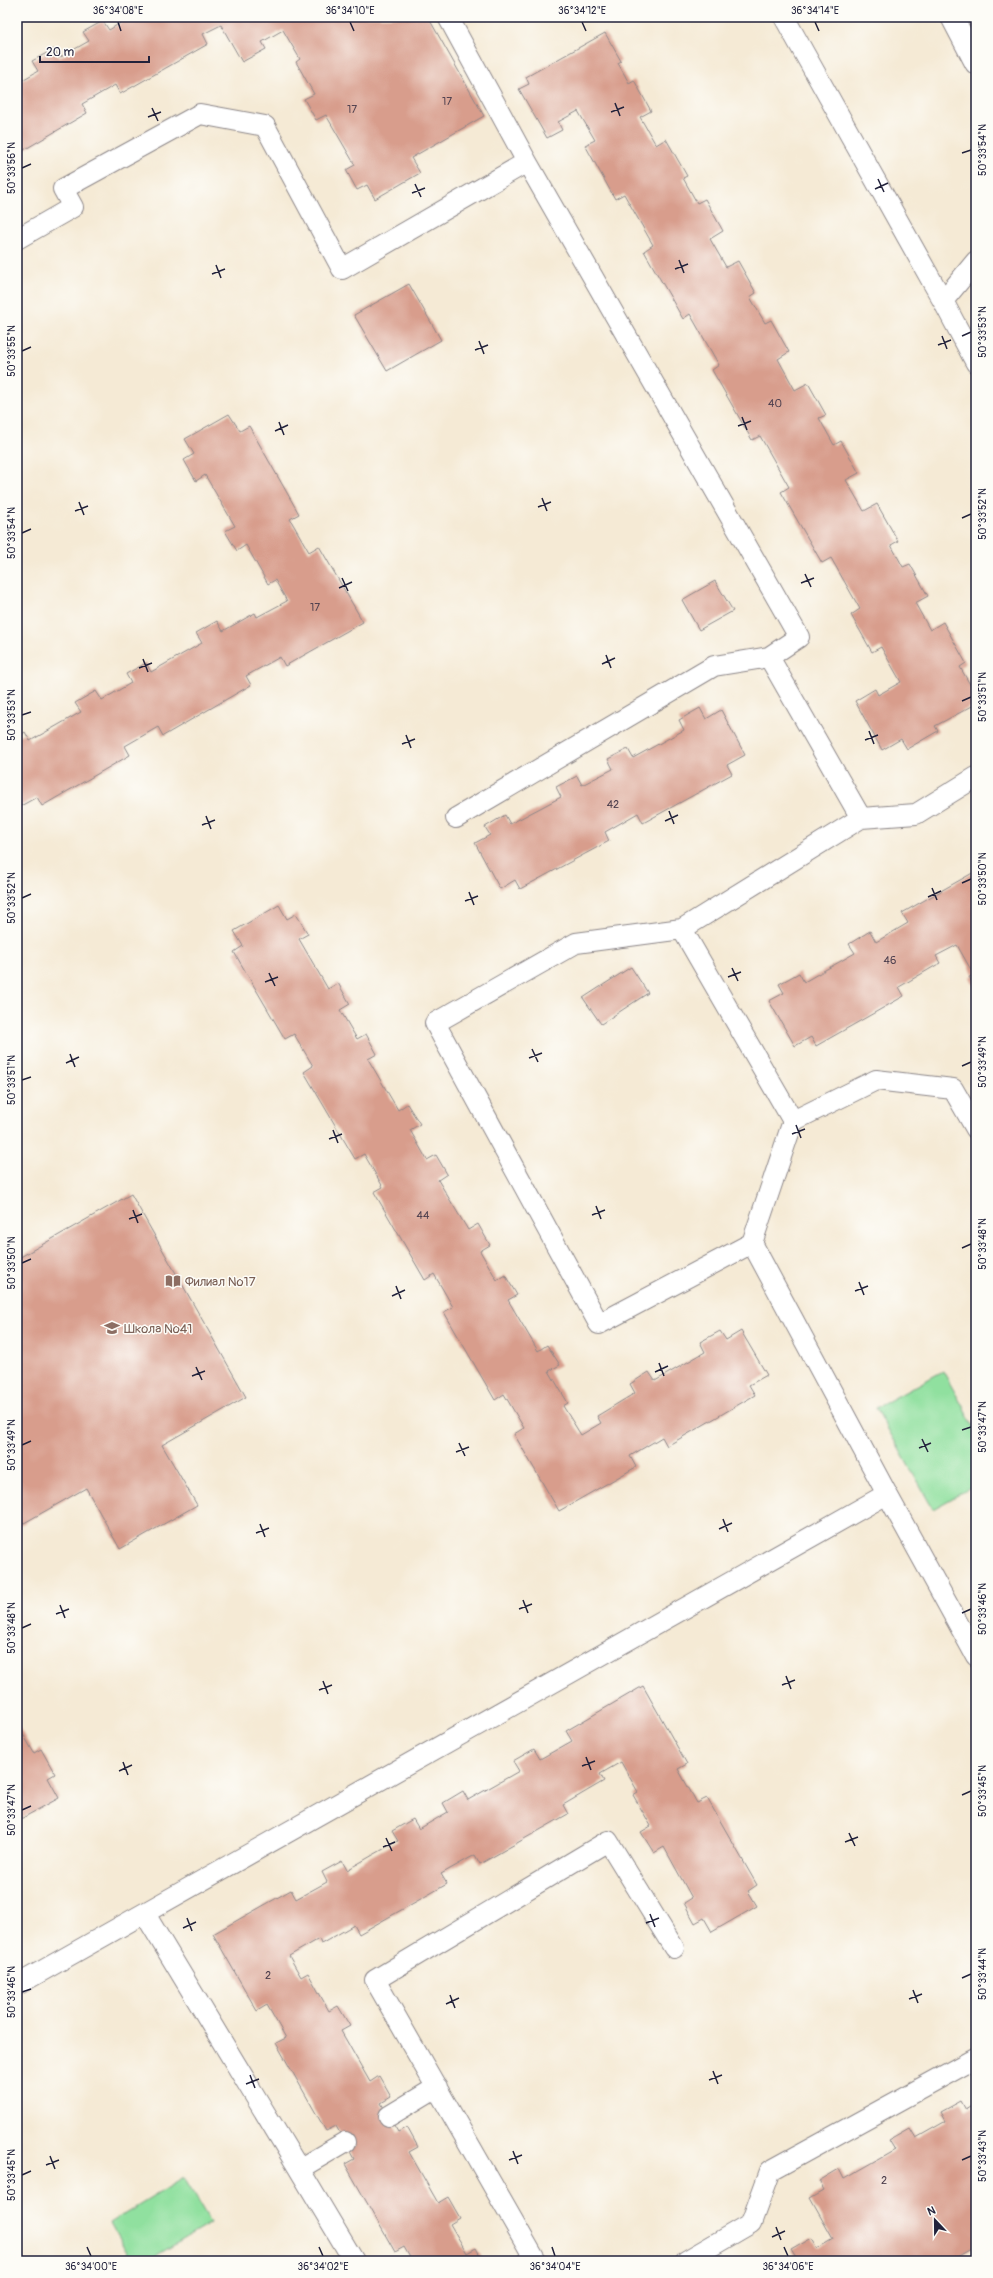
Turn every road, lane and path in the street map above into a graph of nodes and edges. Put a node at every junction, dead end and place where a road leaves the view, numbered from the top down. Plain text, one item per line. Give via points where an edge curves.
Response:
1 (448, 17) edge
2 (784, 17) edge
3 (952, 17) edge
4 (976, 63) edge
5 (527, 162) junction
6 (17, 239) edge
7 (976, 261) edge
8 (943, 301) junction
9 (976, 363) edge
10 (769, 657) junction
11 (976, 777) edge
12 (456, 818) dead end
13 (861, 818) junction
14 (682, 929) junction
15 (793, 1121) junction
16 (976, 1129) edge
17 (752, 1243) junction
18 (888, 1494) junction
19 (976, 1656) edge
20 (145, 1914) junction
21 (674, 1948) dead end
22 (17, 1985) edge
23 (976, 2058) edge
24 (437, 2088) junction
25 (389, 2116) dead end
26 (344, 2142) dead end
27 (299, 2169) junction
28 (354, 2261) edge
29 (536, 2261) edge
30 (686, 2261) edge

1 - 5 lane
2 - 8 lane
3 - 4 main road
5 - 6 lane via 342,269 265,126 200,114 63,189 72,206
5 - 10 lane via 799,637
7 - 8 lane
8 - 9 lane
10 - 12 lane via 714,666
10 - 13 lane
11 - 13 lane via 916,814
13 - 14 lane
14 - 15 lane
14 - 17 lane via 576,943 435,1023 599,1324
15 - 16 lane via 876,1080 953,1089
15 - 17 lane
17 - 18 lane
18 - 19 lane
18 - 20 lane
20 - 22 lane
20 - 27 lane
21 - 24 lane via 608,1841 375,1980
23 - 30 lane via 770,2171 751,2222
24 - 25 lane
24 - 29 lane
26 - 27 lane
27 - 28 lane

